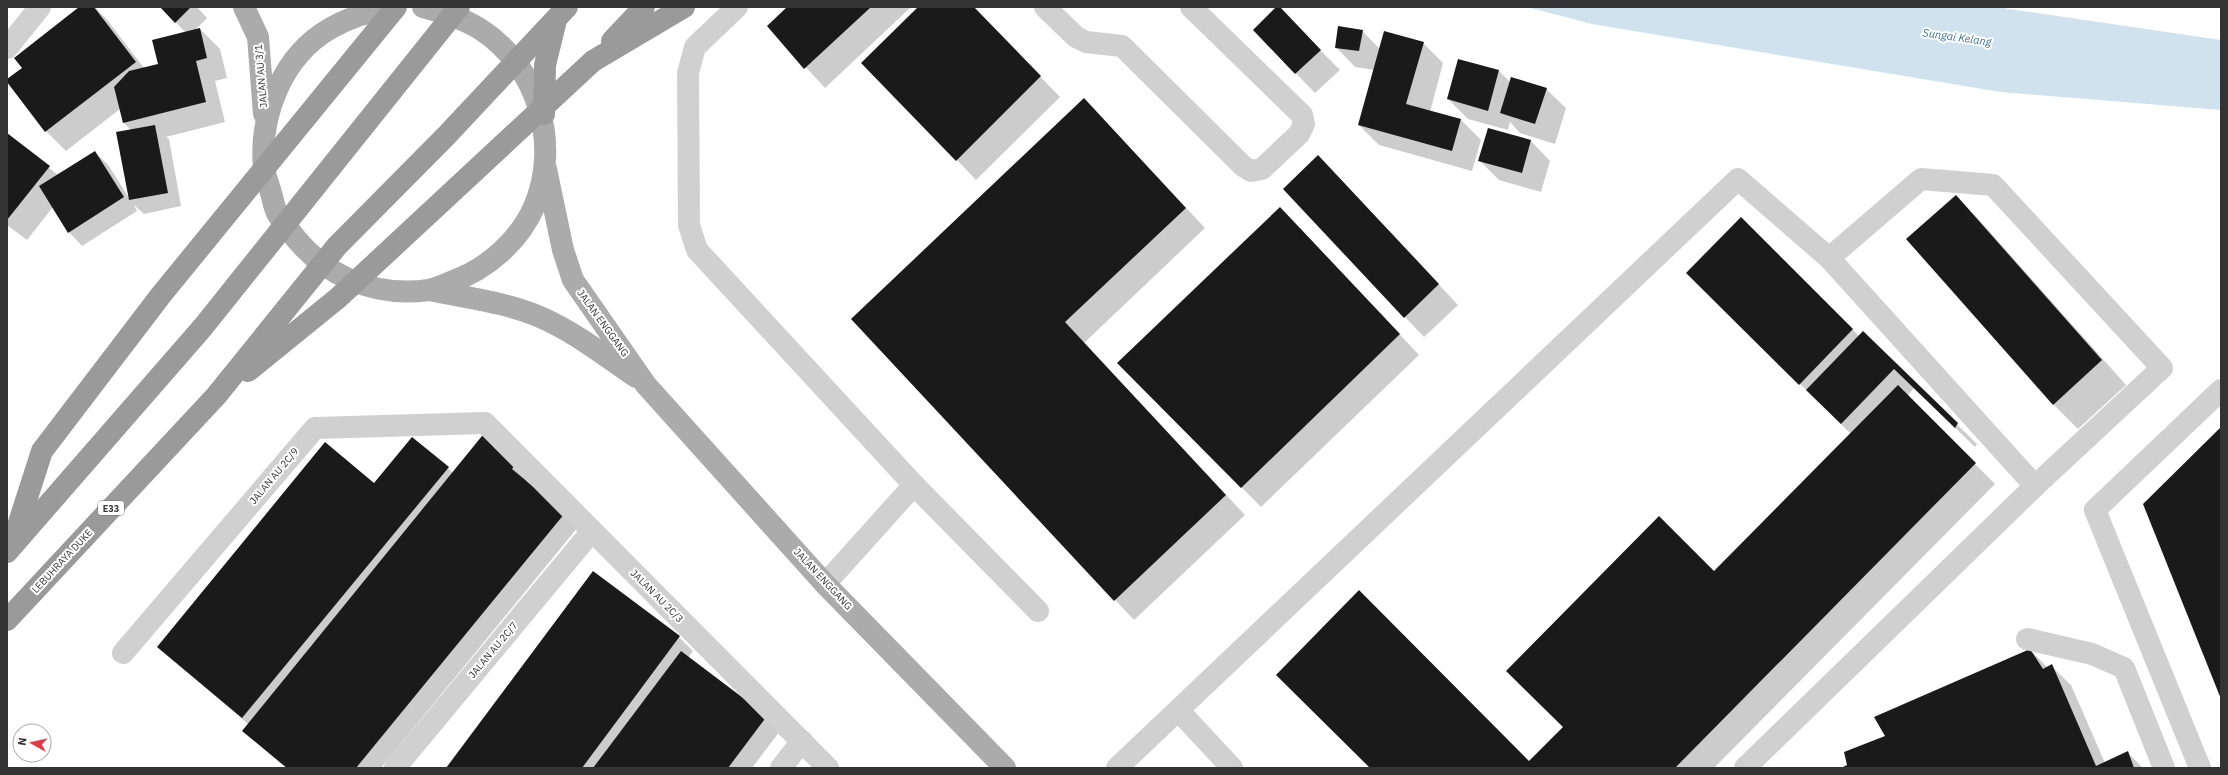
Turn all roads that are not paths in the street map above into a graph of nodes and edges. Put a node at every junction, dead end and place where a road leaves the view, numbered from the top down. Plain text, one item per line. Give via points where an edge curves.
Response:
1 (40, 7) edge
2 (244, 7) edge
3 (392, 7) edge
4 (396, 7) edge
5 (424, 7) edge
6 (459, 7) edge
7 (560, 7) edge
8 (567, 7) edge
9 (644, 7) edge
10 (684, 7) edge
11 (737, 7) edge
12 (1045, 7) edge
13 (1191, 7) edge
14 (7, 48) edge
15 (593, 61) junction
16 (265, 124) junction
17 (544, 124) junction
18 (545, 164) junction
19 (1829, 258) junction
20 (430, 290) junction
21 (646, 385) junction
22 (2221, 390) edge
23 (216, 396) junction
24 (485, 423) joint
25 (914, 485) junction
26 (2035, 486) junction
27 (592, 531) junction
28 (9, 550) edge
29 (825, 584) junction
30 (1038, 611) dead end
31 (7, 620) edge
32 (2027, 639) dead end
33 (123, 653) dead end
34 (1179, 711) junction
35 (802, 741) junction
36 (395, 768) edge
37 (781, 768) edge
38 (828, 768) edge
39 (1005, 768) edge
40 (1117, 768) edge
41 (1232, 768) edge
42 (1745, 768) edge
43 (2164, 768) edge
44 (2200, 768) edge

1 - 14 street
2 - 16 main road, JALAN AU 3/1 via 258,37
3 - 16 main road via 366,12 330,28 300,53 277,86
4 - 28 highway via 161,295 42,451
5 - 17 main road via 480,28 510,54 532,86
6 - 28 highway via 203,327
7 - 17 highway via 546,66
8 - 23 highway via 446,136 337,246
9 - 15 highway
10 - 15 highway
11 - 25 street via 695,47 688,73 689,225 697,250
12 - 13 street via 1076,37 1086,42 1122,46 1243,166 1251,171 1262,169 1299,134 1304,124 1302,115
15 - 23 highway via 338,298
16 - 20 main road via 264,169 277,213 304,250 341,277 384,291
17 - 18 main road
18 - 20 main road via 534,208 509,246 473,274
18 - 21 main road, JALAN ENGGANG via 563,250 573,280
19 - 26 street
19 - 26 street via 1921,179 1993,185 2162,368
19 - 34 street via 1738,179
20 - 21 main road, JALAN ENGGANG via 510,307 540,317 571,332
21 - 29 main road, JALAN ENGGANG
22 - 44 street via 2095,510
23 - 31 highway, LEBUHRAYA DUKE / E33
24 - 27 street, JALAN AU 2C/3
24 - 33 street, JALAN AU 2C/9 via 315,428
25 - 29 street
25 - 30 street
26 - 42 street
27 - 35 street, JALAN AU 2C/3
27 - 36 street, JALAN AU 2C/7
29 - 39 main road, JALAN ENGGANG
32 - 43 street via 2092,654 2124,668
34 - 40 street
34 - 41 street
35 - 37 street
35 - 38 street, JALAN AU 2C/3

